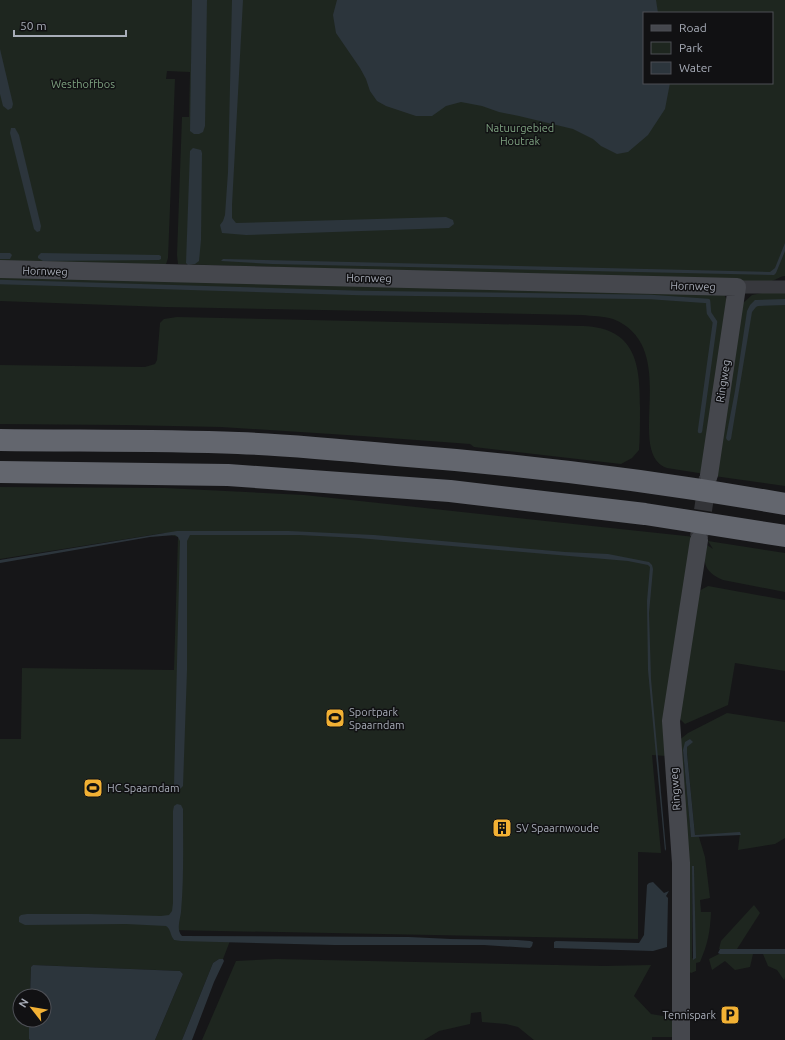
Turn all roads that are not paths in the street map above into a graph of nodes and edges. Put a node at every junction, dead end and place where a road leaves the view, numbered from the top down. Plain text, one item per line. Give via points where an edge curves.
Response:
1 (0, 269) edge
2 (737, 287) junction
3 (785, 287) edge
4 (0, 440) edge
5 (0, 472) edge
6 (709, 475) tunnel mouth
7 (785, 504) edge
8 (785, 536) edge
9 (699, 540) tunnel mouth
10 (681, 1040) edge

1 - 2 street, Hornweg
2 - 3 street
2 - 6 street, Ringweg
4 - 7 highway via 239,443 480,462 682,487
5 - 8 highway via 228,475 450,491 645,514
9 - 10 street, Ringweg via 671,721 681,863

